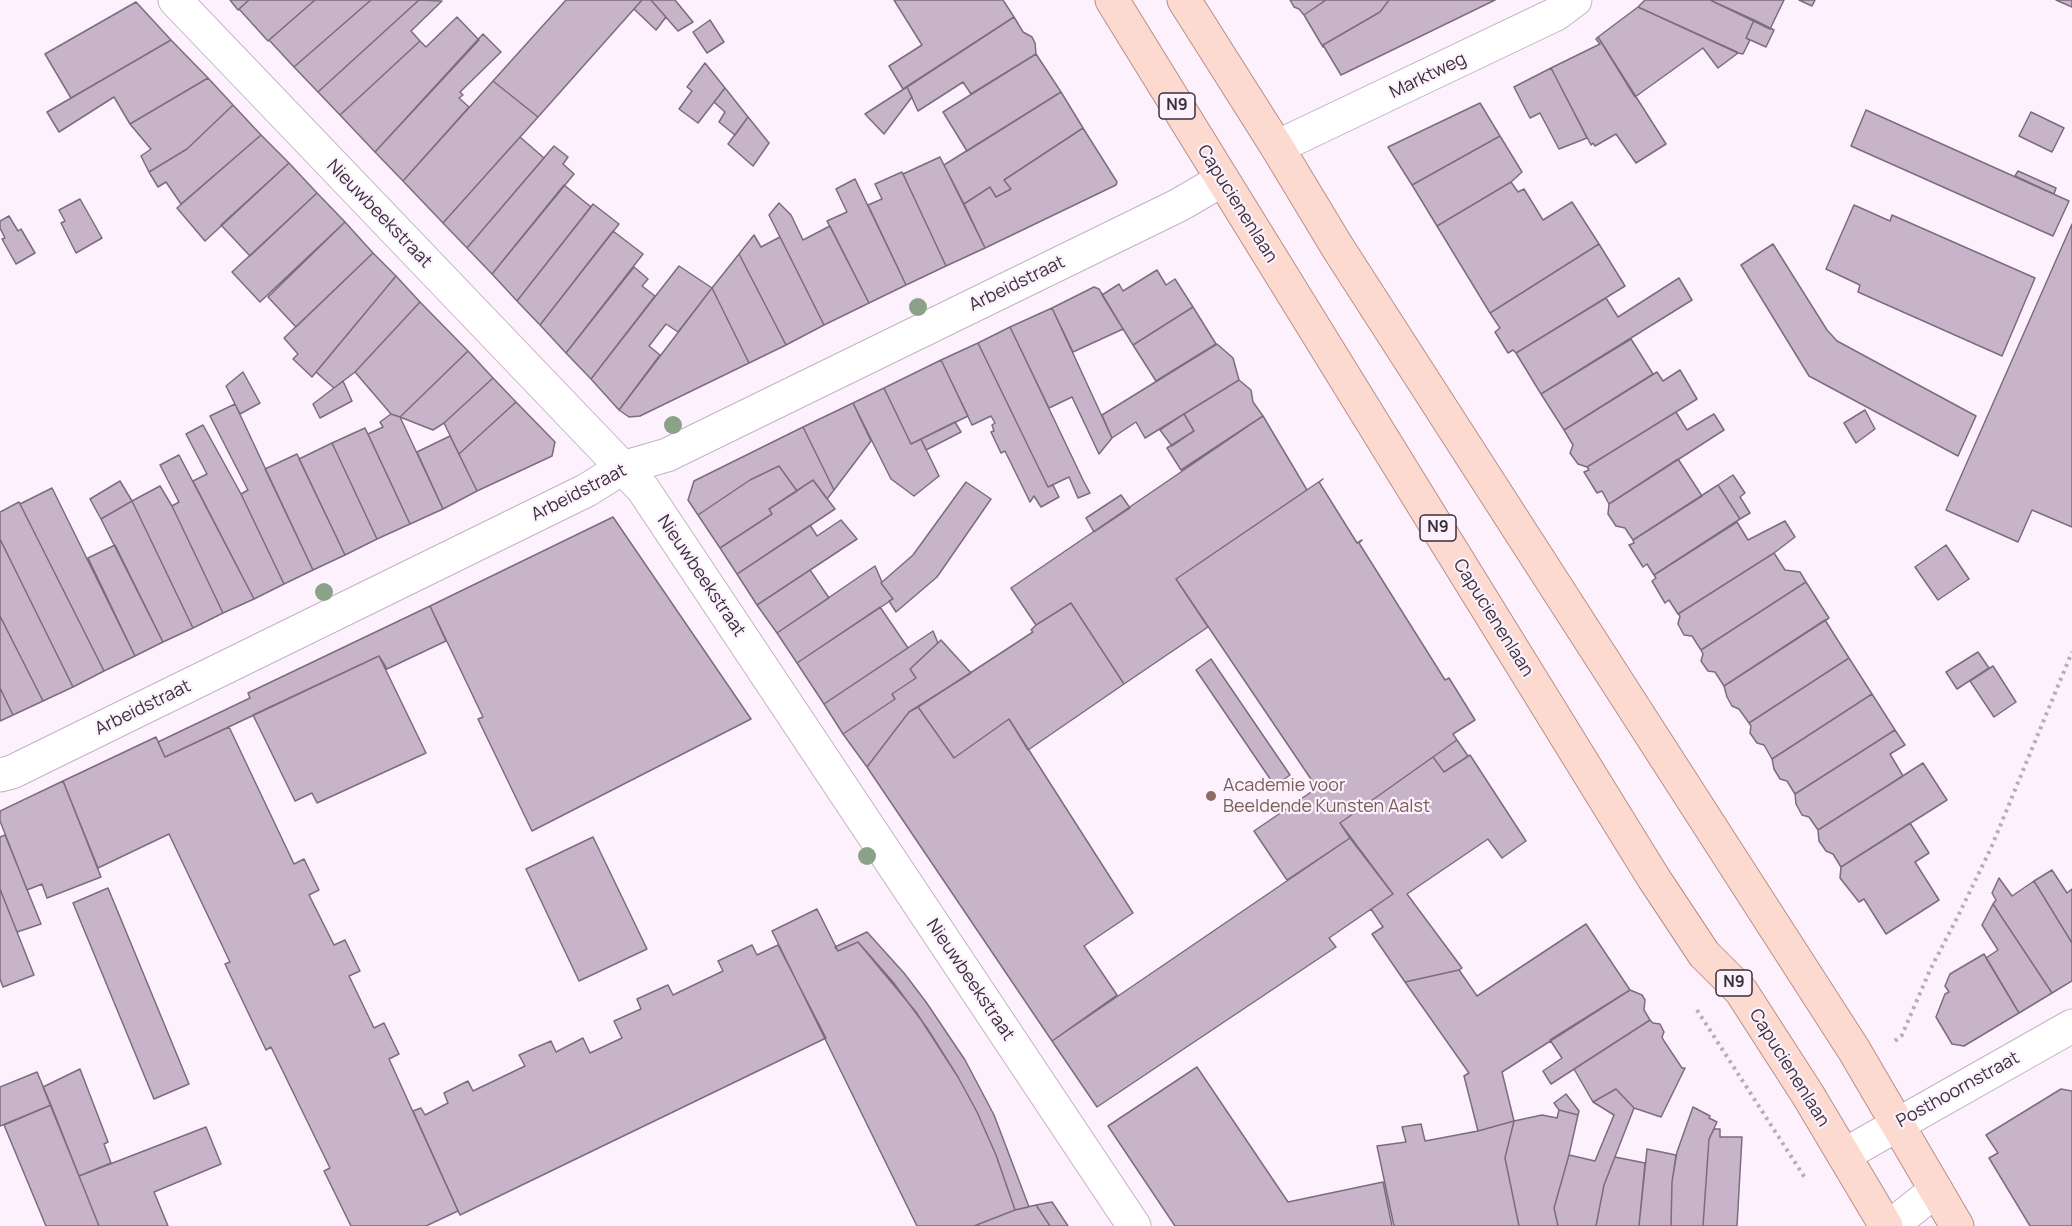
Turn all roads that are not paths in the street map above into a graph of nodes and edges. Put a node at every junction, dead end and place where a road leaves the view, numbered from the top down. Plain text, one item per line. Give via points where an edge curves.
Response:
1 (175, 0) edge
2 (1112, 0) edge
3 (1184, 0) edge
4 (1575, 0) edge
5 (1277, 147) junction
6 (1222, 180) junction
7 (622, 468) junction
8 (0, 775) edge
9 (2072, 1026) edge
10 (1897, 1124) junction
11 (1844, 1155) junction
12 (1936, 1190) junction
13 (1134, 1226) edge
14 (1886, 1226) edge
15 (1891, 1226) edge
16 (1957, 1226) edge

1 - 7 street, Nieuwbeekstraat
2 - 6 main road, Capucienenlaan / N9
3 - 5 main road
4 - 5 street, Marktweg via 1556,14
5 - 10 main road
6 - 7 street, Arbeidstraat via 1179,205 668,455
6 - 11 main road, Capucienenlaan / N9 via 1653,877 1704,954 1741,991
7 - 8 street, Arbeidstraat via 587,490
7 - 13 street, Nieuwbeekstraat via 644,489
9 - 10 street, Posthoornstraat
10 - 11 street, Posthoornstraat
10 - 12 main road
11 - 14 main road, Capucienenlaan / N9
12 - 15 street
12 - 16 main road

